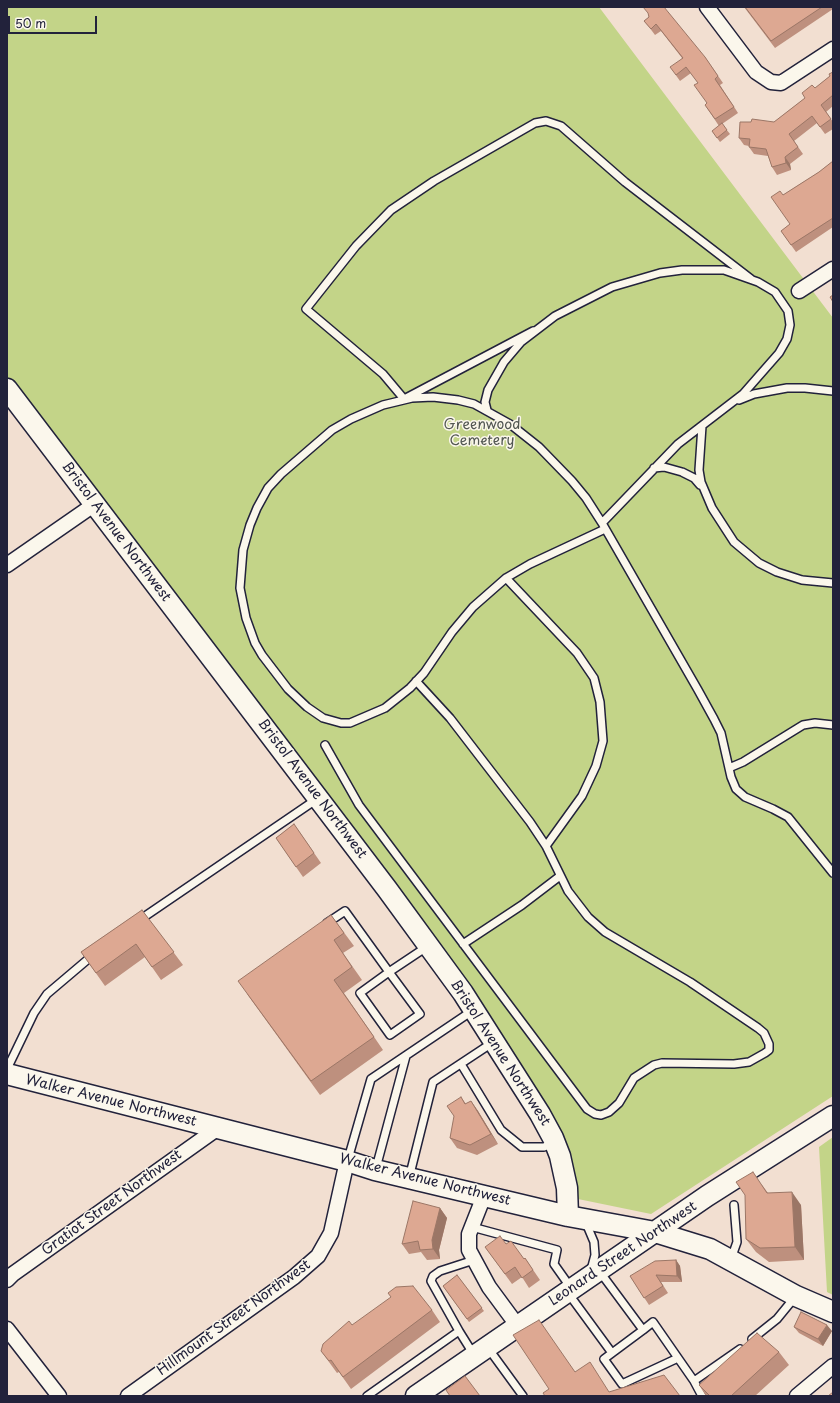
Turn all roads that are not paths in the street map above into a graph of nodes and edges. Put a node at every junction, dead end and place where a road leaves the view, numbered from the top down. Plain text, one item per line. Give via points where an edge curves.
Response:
1 (707, 7) edge
2 (833, 49) edge
3 (833, 269) edge
4 (751, 279) junction
5 (798, 291) dead end
6 (533, 331) junction
7 (7, 389) edge
8 (833, 391) edge
9 (404, 400) junction
10 (725, 408) junction
11 (487, 410) junction
12 (702, 426) junction
13 (654, 468) junction
14 (703, 488) junction
15 (95, 504) junction
16 (604, 526) junction
17 (7, 565) edge
18 (506, 578) junction
19 (833, 583) edge
20 (416, 682) junction
21 (833, 725) edge
22 (325, 745) dead end
23 (729, 768) junction
24 (319, 798) junction
25 (546, 846) junction
26 (833, 873) edge
27 (560, 876) junction
28 (133, 924) edge
29 (320, 929) edge
30 (463, 944) junction
31 (428, 946) junction
32 (99, 950) edge
33 (390, 972) junction
34 (474, 1010) junction
35 (494, 1042) junction
36 (406, 1056) junction
37 (461, 1064) junction
38 (7, 1069) edge
39 (7, 1074) edge
40 (833, 1116) edge
41 (218, 1128) junction
42 (555, 1142) junction
43 (347, 1161) junction
44 (375, 1170) junction
45 (409, 1178) junction
46 (484, 1196) junction
47 (734, 1205) dead end
48 (577, 1217) junction
49 (472, 1227) junction
50 (655, 1232) junction
51 (474, 1260) junction
52 (731, 1261) junction
53 (594, 1274) junction
54 (7, 1280) edge
55 (569, 1290) junction
56 (796, 1296) junction
57 (833, 1312) edge
58 (517, 1325) junction
59 (7, 1329) edge
60 (643, 1330) junction
61 (458, 1331) junction
62 (480, 1350) junction
63 (612, 1353) junction
64 (678, 1358) junction
65 (833, 1366) edge
66 (694, 1381) junction
67 (59, 1396) edge
68 (128, 1396) edge
69 (367, 1396) edge
70 (416, 1396) edge
71 (523, 1396) edge
72 (702, 1396) edge
73 (797, 1396) edge

1 - 2 street via 756,72 771,82 781,83
3 - 5 street
4 - 6 lane via 724,270 682,270 650,275 602,292
4 - 9 lane via 625,182 561,126 551,121 541,121 428,185 391,210 356,246 306,309 384,374
4 - 10 lane via 770,288 781,299 788,311 789,331 784,346 773,361 754,383
6 - 9 lane
6 - 11 lane via 515,348 497,373 486,395
7 - 15 main road, Bristol Avenue Northwest
8 - 10 lane via 805,388 774,390 745,397
9 - 11 lane via 444,398 466,402
9 - 20 lane via 383,405 341,424 293,463 268,488 253,516 245,540 240,563 240,588 246,618 262,655 288,689 307,707 324,718 341,723 361,719 393,702
10 - 12 lane
11 - 16 lane via 514,428 554,461 580,491
12 - 13 lane via 678,444
12 - 14 lane via 699,470
13 - 14 lane via 664,467 682,472 694,478
13 - 16 lane
14 - 19 lane via 727,533 741,549 759,563 791,578
15 - 17 street
15 - 24 main road, Bristol Avenue Northwest
16 - 18 lane
16 - 23 lane via 714,719 725,747
18 - 20 lane via 473,607
18 - 25 lane via 566,640 585,664 598,689 600,702 603,741 596,766 582,796
20 - 25 lane via 450,718 481,757
21 - 23 lane via 803,725
22 - 30 lane via 359,805
23 - 26 lane via 733,783 741,793 788,817
24 - 28 lane
24 - 31 main road, Bristol Avenue Northwest
25 - 27 lane
27 - 30 lane
27 - 30 lane via 568,891 594,923 747,1020 764,1033 769,1050 749,1062 734,1064 654,1064 634,1078 615,1108 601,1115 595,1114 587,1109
29 - 33 lane via 345,911
31 - 33 lane
31 - 34 main road, Bristol Avenue Northwest
32 - 38 lane via 47,994 34,1013
33 - 33 lane via 420,1014 390,1035 360,993
34 - 35 main road, Bristol Avenue Northwest
34 - 36 lane
35 - 37 lane
35 - 42 main road, Bristol Avenue Northwest
36 - 43 lane via 371,1079
36 - 44 lane
37 - 42 lane via 501,1130 522,1146 544,1147
37 - 45 lane via 433,1082
39 - 41 main road, Walker Avenue Northwest
40 - 50 main road, Leonard Street Northwest
41 - 43 main road, Walker Avenue Northwest
41 - 54 street, Gratiot Street Northwest
42 - 48 main road, Bristol Avenue Northwest
43 - 44 main road, Walker Avenue Northwest
43 - 68 street, Hillmount Street Northwest via 331,1233 318,1256
44 - 45 main road, Walker Avenue Northwest
45 - 46 main road, Walker Avenue Northwest
46 - 48 main road, Walker Avenue Northwest
46 - 49 street
47 - 52 lane via 737,1242
48 - 50 main road, Walker Avenue Northwest
48 - 53 lane via 594,1242
49 - 51 street via 469,1234 469,1250
49 - 55 lane via 557,1250 554,1264
50 - 52 main road, Walker Avenue Northwest via 710,1249
50 - 53 main road, Leonard Street Northwest
51 - 58 street via 489,1287
51 - 61 lane via 440,1271 431,1281
52 - 56 main road, Walker Avenue Northwest
53 - 55 main road, Leonard Street Northwest
53 - 60 lane
55 - 58 main road, Leonard Street Northwest
55 - 63 lane
56 - 57 main road, Walker Avenue Northwest
56 - 66 lane via 777,1319 737,1352
58 - 62 main road, Leonard Street Northwest
59 - 67 street
60 - 63 lane
60 - 64 lane via 653,1322
61 - 62 lane
61 - 69 lane
62 - 70 main road, Leonard Street Northwest
62 - 71 lane
63 - 64 lane via 604,1359 622,1384
64 - 66 lane
65 - 73 street
66 - 72 lane

